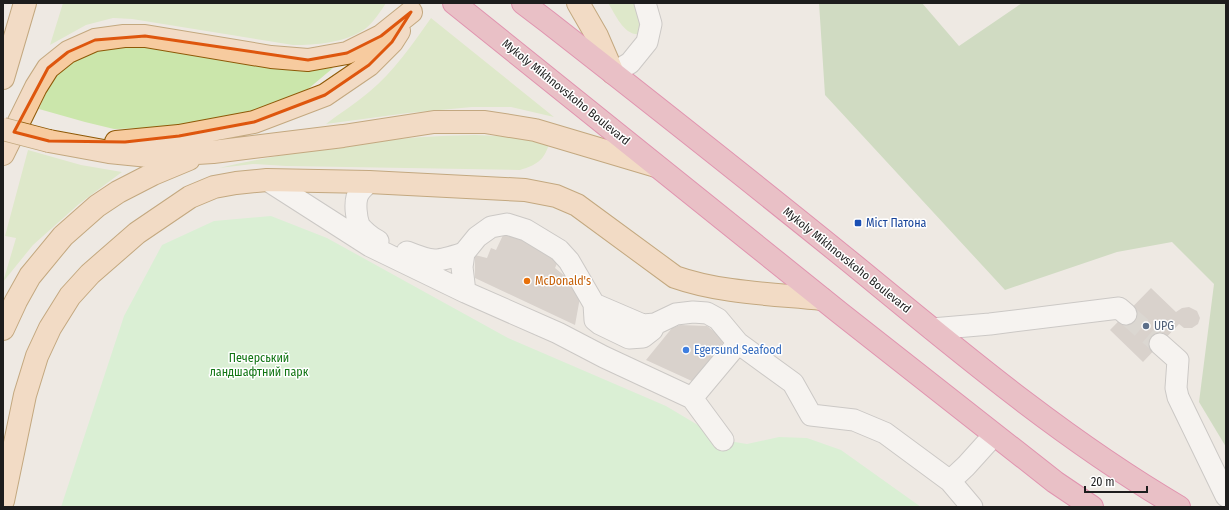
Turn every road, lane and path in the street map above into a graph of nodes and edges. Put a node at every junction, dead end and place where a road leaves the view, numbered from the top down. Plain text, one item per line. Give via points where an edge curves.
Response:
1 (25, 3) edge
2 (523, 3) edge
3 (532, 3) edge
4 (578, 3) edge
5 (645, 3) edge
6 (459, 7) edge
7 (548, 22) junction
8 (613, 73) junction
9 (3, 78) edge
10 (3, 129) edge
11 (49, 141) junction
12 (213, 152) junction
13 (3, 154) edge
14 (656, 166) junction
15 (267, 180) junction
16 (369, 182) junction
17 (464, 253) junction
18 (465, 292) junction
19 (822, 299) junction
20 (1126, 314) tunnel mouth
21 (3, 329) edge
22 (932, 329) junction
23 (738, 343) junction
24 (1160, 344) tunnel mouth
25 (692, 398) junction
26 (994, 435) junction
27 (723, 440) dead end
28 (950, 481) junction
29 (1066, 490) junction
30 (1226, 496) edge
31 (3, 501) edge
32 (972, 507) edge
33 (1084, 507) edge
34 (1092, 507) edge
35 (1179, 507) edge

1 - 9 main road
2 - 7 highway, Mykoly Mikhnovskoho Boulevard
3 - 7 main road
4 - 8 main road via 597,36
5 - 8 street via 651,24 647,42 630,63
6 - 14 highway, Mykoly Mikhnovskoho Boulevard
7 - 8 highway, Mykoly Mikhnovskoho Boulevard
8 - 22 highway, Mykoly Mikhnovskoho Boulevard
10 - 11 main road, bridge
11 - 12 main road via 149,156
11 - 13 main road via 125,142 179,136 254,122 324,95 369,65 392,42 411,12 381,36 347,53 308,60 271,57 146,36 95,40 68,52 48,68
12 - 14 main road via 434,122 485,122 535,130
12 - 21 main road via 184,160 152,174 97,206 63,236 30,276
14 - 19 highway, Mykoly Mikhnovskoho Boulevard
15 - 16 main road
15 - 18 street via 370,246
15 - 31 main road via 214,187 190,197 137,233 90,274 70,296 50,328 37,356 25,395
16 - 17 street via 357,197 356,212 359,226 374,239 426,260 440,261
16 - 19 main road via 526,190 556,196 577,205 675,277 717,288
17 - 18 street via 462,267
17 - 23 street via 477,237 491,227 507,224 526,230 559,250 569,261 594,304 595,320 600,324 629,338 643,337 655,324 676,314 707,312 718,319
18 - 25 street via 558,333
19 - 26 highway, Mykoly Mikhnovskoho Boulevard
20 - 22 street via 1119,308
22 - 35 highway, Mykoly Mikhnovskoho Boulevard via 1079,444
23 - 25 street
23 - 28 street via 793,383 811,416 854,420 885,433
24 - 30 street via 1178,360 1178,397
25 - 27 street
26 - 28 street
26 - 29 highway, Mykoly Mikhnovskoho Boulevard
28 - 32 street
29 - 33 main road
29 - 34 highway, Mykoly Mikhnovskoho Boulevard

